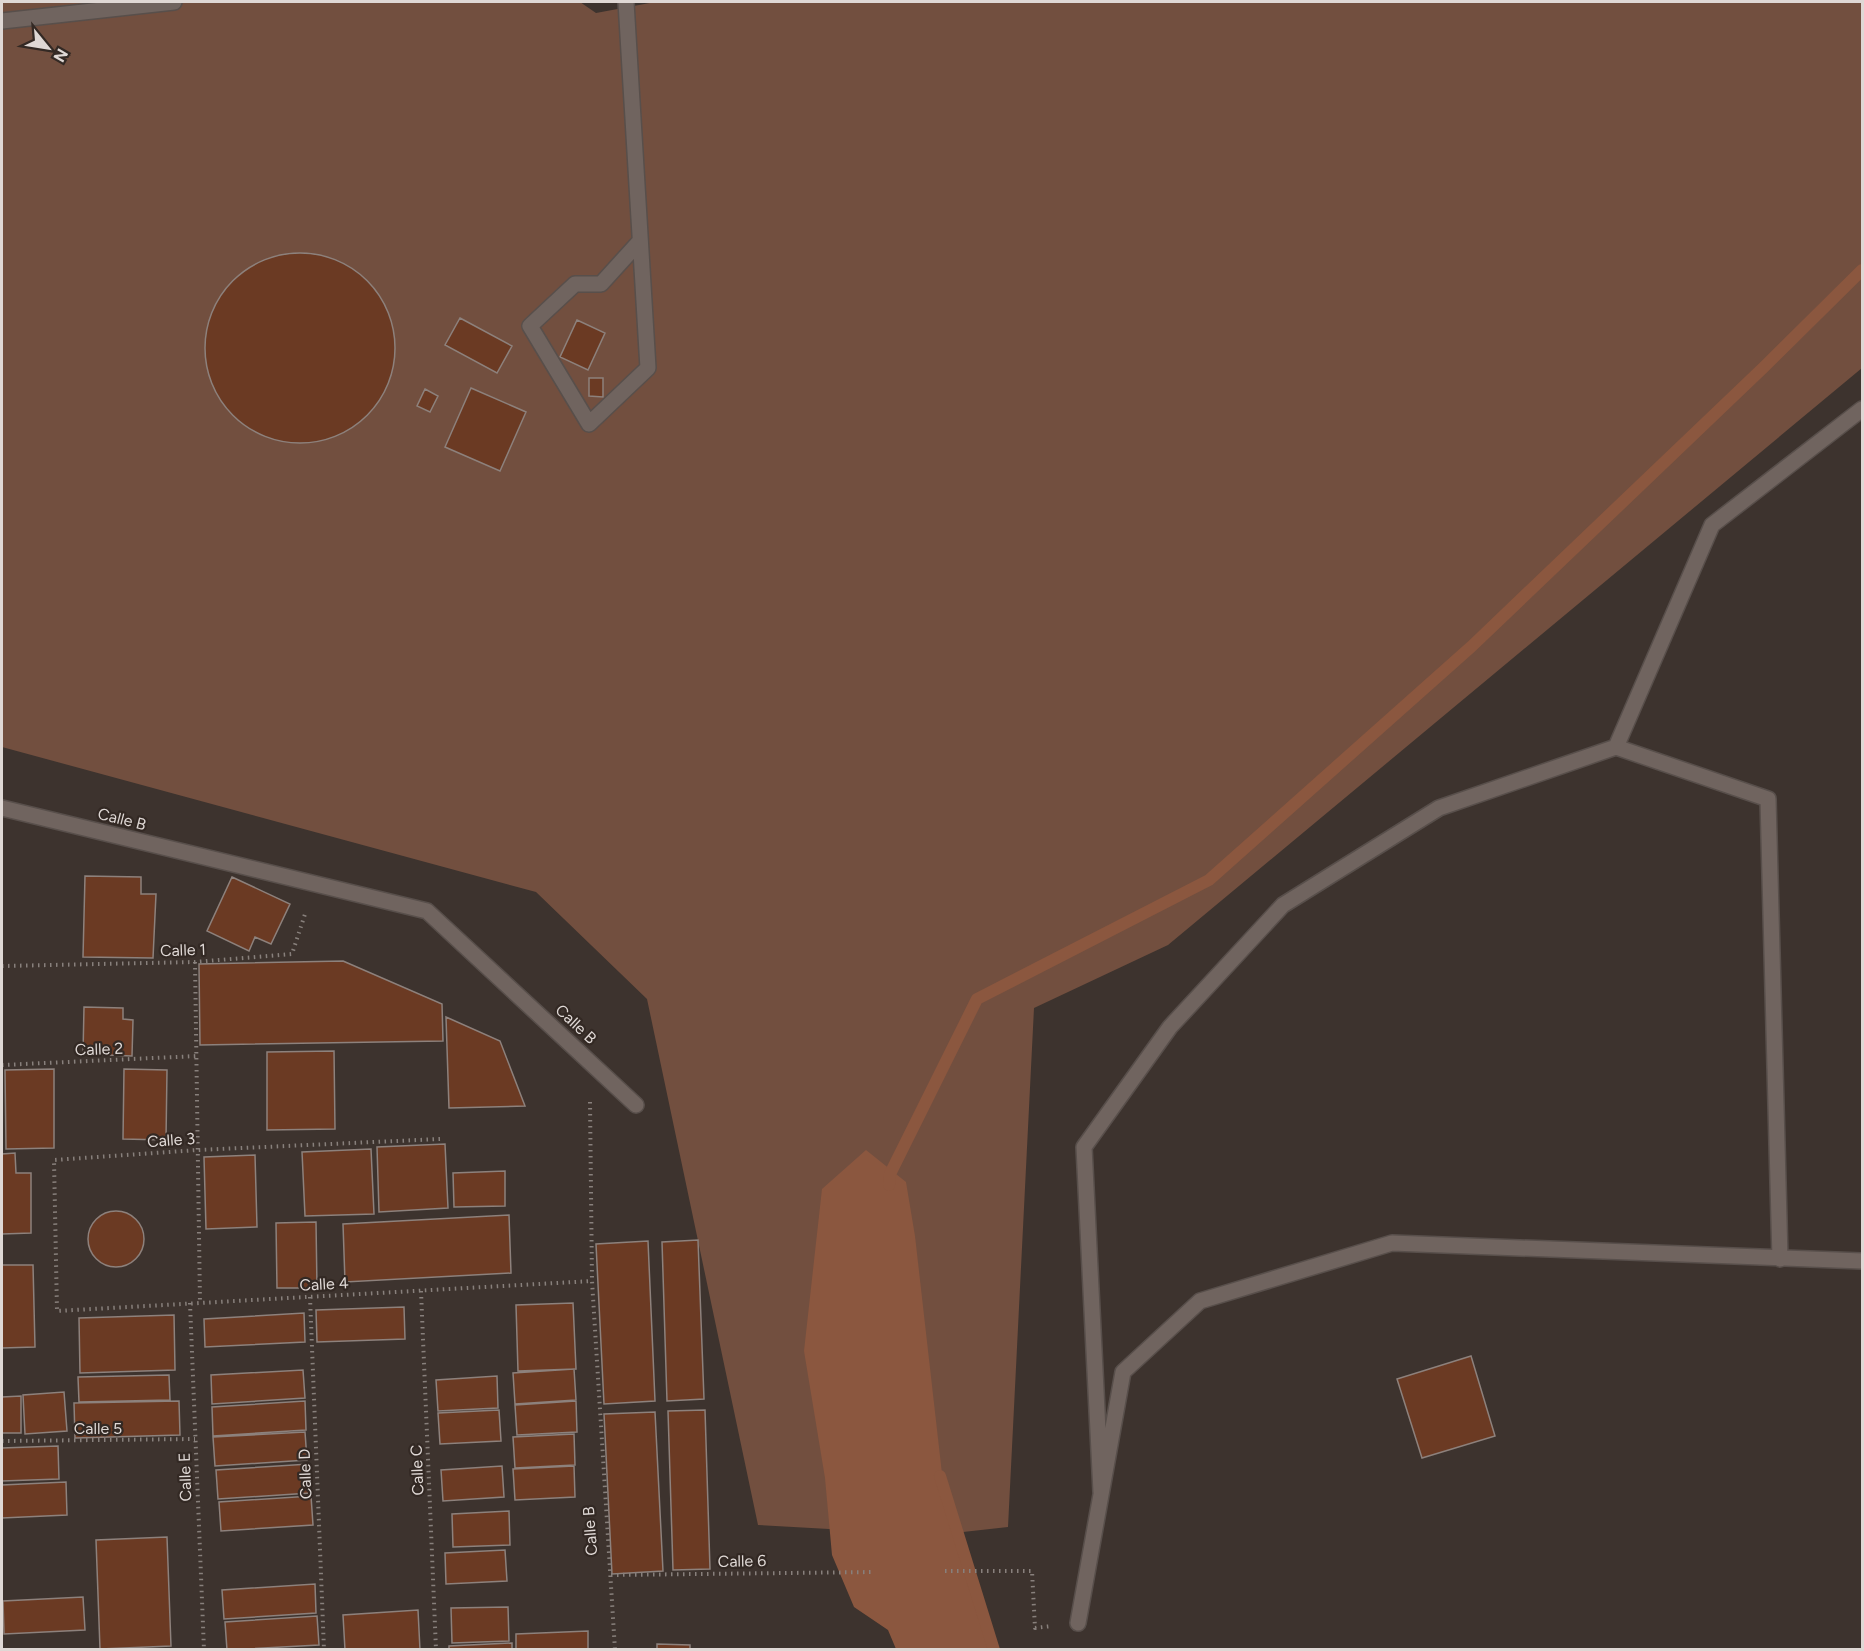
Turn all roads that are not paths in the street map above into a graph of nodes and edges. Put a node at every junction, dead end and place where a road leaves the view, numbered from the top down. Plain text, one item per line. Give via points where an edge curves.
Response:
1 (174, 2) edge
2 (626, 2) edge
3 (2, 21) edge
4 (640, 241) junction
5 (1863, 409) edge
6 (1616, 747) junction
7 (2, 808) edge
8 (636, 1105) dead end
9 (1780, 1259) junction
10 (1863, 1261) edge
11 (1101, 1492) junction
12 (1078, 1623) road end

1 - 3 street
2 - 4 street
4 - 4 street via 648,368 589,424 530,326 574,284 601,284
5 - 6 street via 1712,525
6 - 9 street via 1768,799
6 - 11 street via 1439,808 1282,905 1170,1027 1083,1148
7 - 8 street, Calle B via 427,911
9 - 10 street
9 - 11 street via 1392,1243 1200,1301 1123,1372
11 - 12 street

